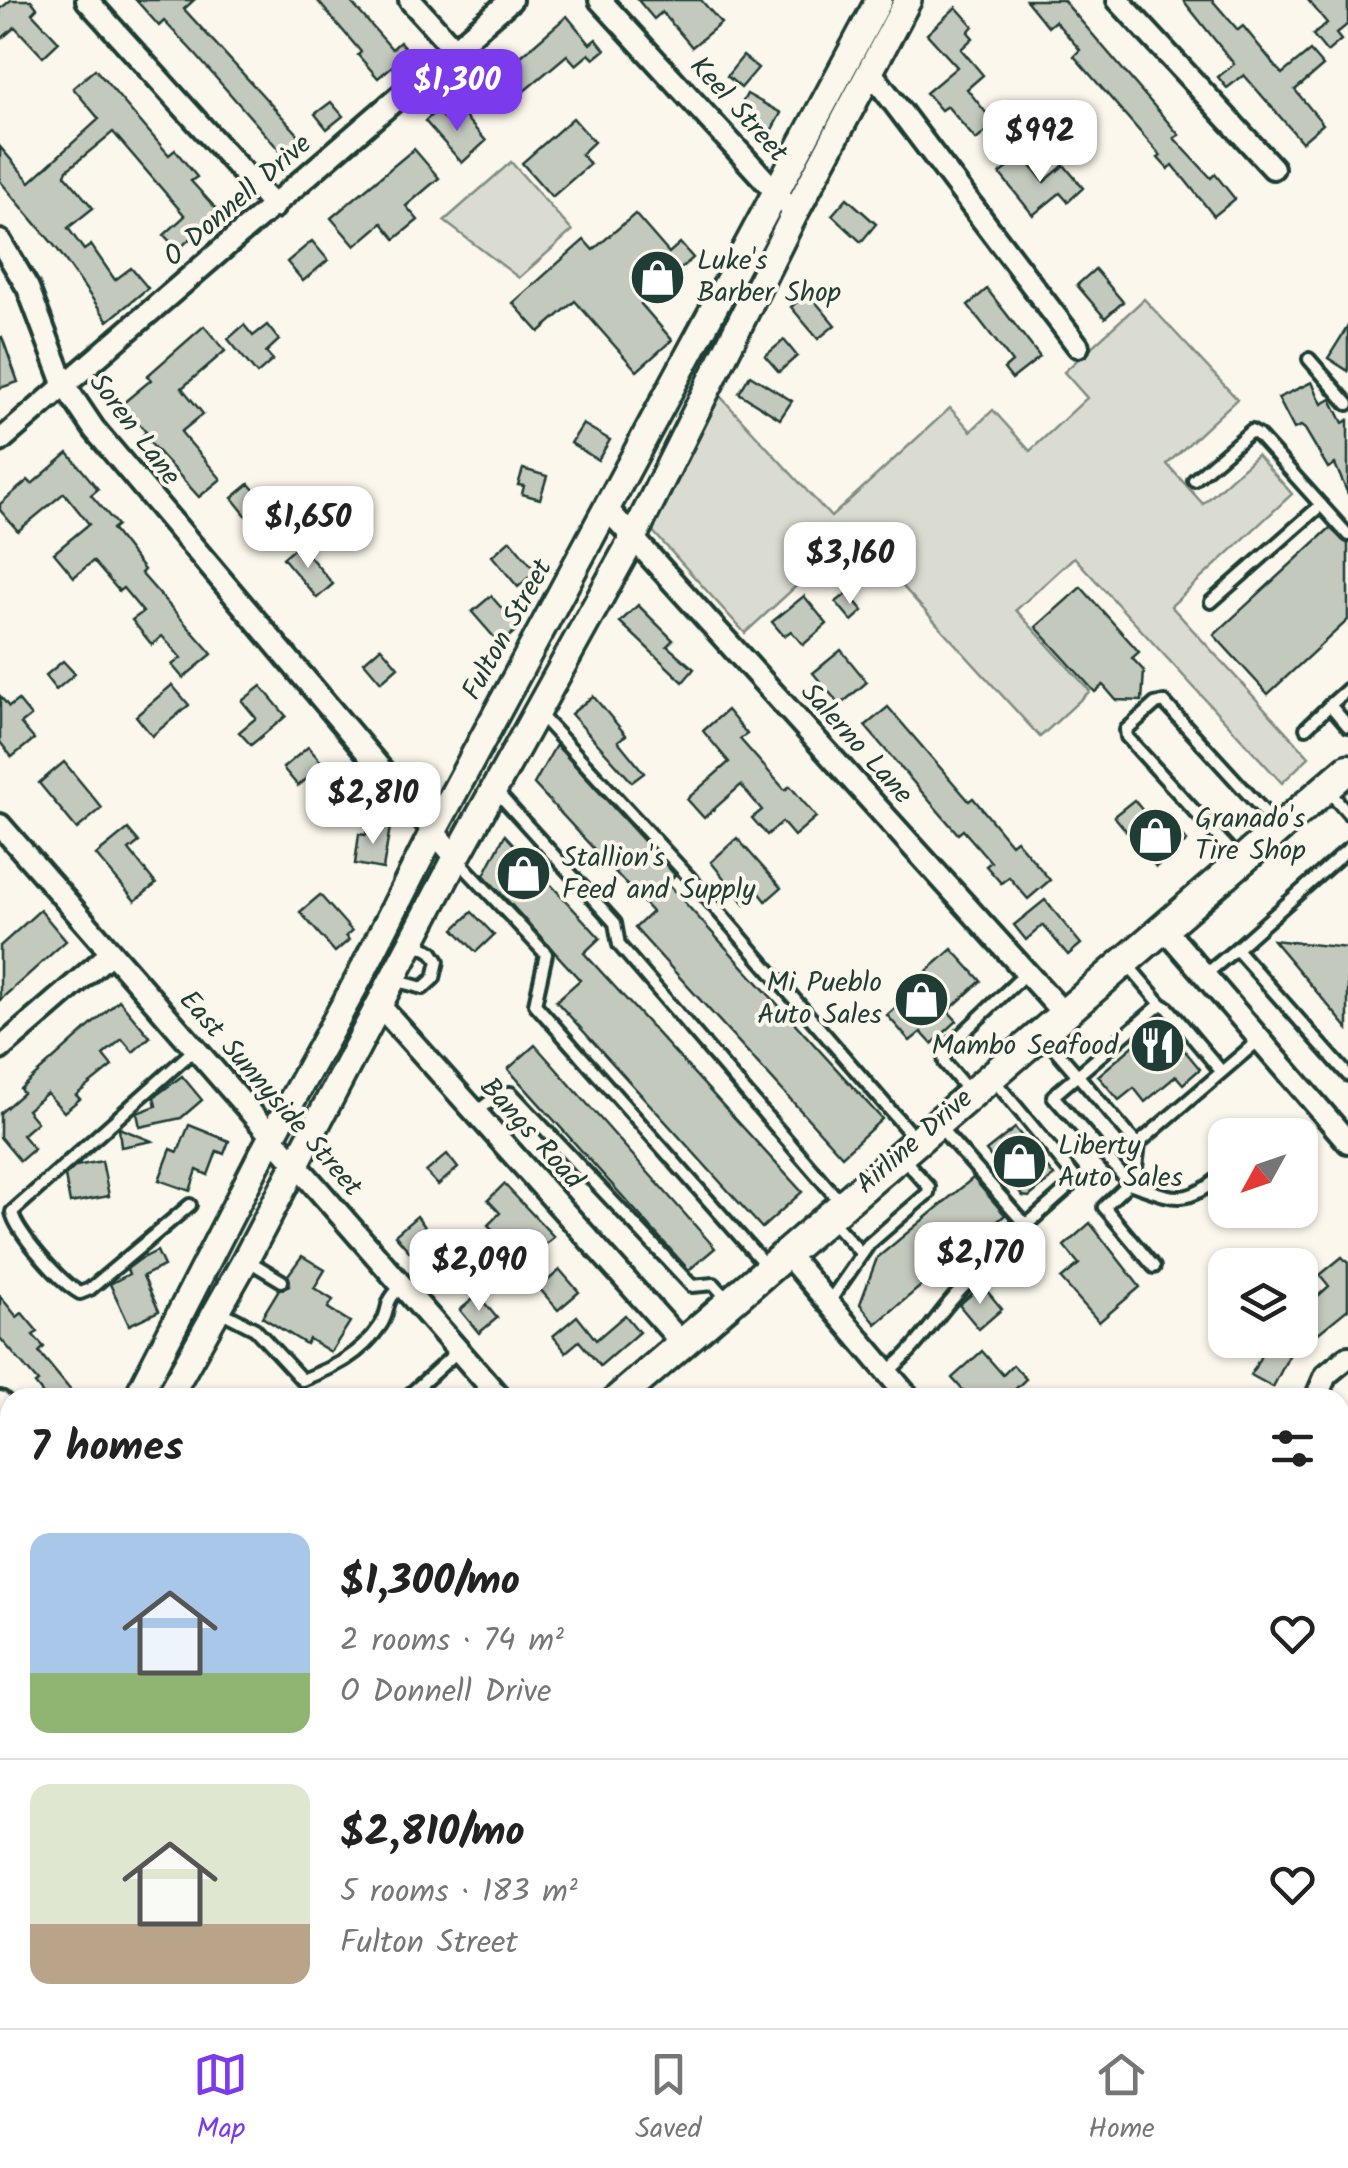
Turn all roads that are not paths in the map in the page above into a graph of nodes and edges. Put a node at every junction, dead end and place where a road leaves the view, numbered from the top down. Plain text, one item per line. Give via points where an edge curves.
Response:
1 (87, 0) edge
2 (410, 0) edge
3 (511, 0) edge
4 (600, 0) edge
5 (879, 0) edge
6 (908, 0) edge
7 (1118, 0) edge
8 (454, 49) junction
9 (870, 71) junction
10 (1273, 168) dead end
11 (777, 194) junction
12 (274, 207) junction
13 (795, 214) junction
14 (0, 241) edge
15 (1078, 346) dead end
16 (1309, 359) dead end
17 (66, 386) junction
18 (1348, 404) edge
19 (0, 441) edge
20 (1194, 480) dead end
21 (1321, 505) junction
22 (608, 510) junction
23 (1348, 535) edge
24 (632, 540) junction
25 (1212, 602) dead end
26 (1348, 689) edge
27 (1330, 705) junction
28 (537, 712) junction
29 (1348, 726) edge
30 (1306, 728) dead end
31 (1342, 777) edge
32 (494, 789) junction
33 (1348, 813) edge
34 (0, 825) edge
35 (1279, 829) junction
36 (434, 830) junction
37 (1348, 849) edge
38 (456, 858) junction
39 (1240, 862) junction
40 (1164, 928) junction
41 (413, 942) junction
42 (1236, 948) junction
43 (111, 953) junction
44 (1124, 962) junction
45 (1026, 973) junction
46 (1205, 976) junction
47 (393, 979) junction
48 (1161, 1004) junction
49 (380, 1006) junction
50 (1064, 1014) junction
51 (1041, 1033) junction
52 (1260, 1039) junction
53 (0, 1049) edge
54 (196, 1050) junction
55 (1221, 1071) junction
56 (1078, 1075) junction
57 (1348, 1076) edge
58 (981, 1086) junction
59 (475, 1114) junction
60 (1345, 1134) edge
61 (272, 1137) junction
62 (918, 1140) junction
63 (1139, 1143) junction
64 (294, 1163) junction
65 (1129, 1183) junction
66 (1208, 1188) edge
67 (190, 1205) dead end
68 (836, 1211) junction
69 (217, 1243) junction
70 (861, 1253) junction
71 (246, 1260) junction
72 (778, 1261) junction
73 (1154, 1267) dead end
74 (975, 1276) dead end
75 (282, 1281) dead end
76 (402, 1286) junction
77 (730, 1302) junction
78 (828, 1302) junction
79 (217, 1310) junction
80 (682, 1342) junction
81 (459, 1350) junction
82 (1348, 1357) edge
83 (888, 1372) junction
84 (142, 1388) edge
85 (174, 1388) edge
86 (417, 1388) edge
87 (491, 1388) edge
88 (633, 1388) edge
89 (901, 1388) edge
90 (1320, 1388) edge

1 - 12 street
2 - 8 street
3 - 8 street, O Donnell Drive
4 - 11 street, Keel Street
5 - 11 street, Fulton Street
6 - 9 street
7 - 10 street
8 - 12 street, O Donnell Drive
9 - 13 street
9 - 15 street
11 - 13 street, Keel Street
11 - 22 street, Fulton Street
12 - 17 street, O Donnell Drive
13 - 24 street
14 - 17 street, Soren Lane via 28,288
16 - 18 lane
17 - 19 street, O Donnell Drive
17 - 36 street, Soren Lane via 140,486
20 - 21 lane via 1250,431
21 - 23 lane
21 - 25 lane
22 - 24 street, Salerno Lane
22 - 36 street, Fulton Street
24 - 28 street
24 - 45 street, Salerno Lane
26 - 27 lane
27 - 29 lane
27 - 30 lane
28 - 32 street
28 - 62 lane
31 - 33 lane
31 - 35 main road, Airline Drive
32 - 38 street
32 - 68 lane via 615,923 619,945
34 - 43 street, East Sunnyside Street
35 - 39 main road, Airline Drive
35 - 39 lane via 1164,702 1155,704 1126,730 1127,738
36 - 38 street, Soren Lane
36 - 61 street, Fulton Street
37 - 42 lane
38 - 41 street
38 - 72 lane via 546,954 535,1004
39 - 40 main road, Airline Drive
40 - 44 main road, Airline Drive
40 - 46 street
41 - 47 street
41 - 47 lane via 438,961 434,978 423,988
42 - 46 lane
42 - 57 lane
43 - 53 street
43 - 54 street, East Sunnyside Street
44 - 48 lane
44 - 50 main road, Airline Drive
45 - 50 street, Salerno Lane
45 - 58 lane via 944,1052 945,1063
46 - 52 street
47 - 49 street
48 - 55 lane
48 - 56 lane
49 - 59 street, Bangs Road
49 - 64 street
50 - 51 main road, Airline Drive
51 - 56 lane
51 - 58 main road, Airline Drive
52 - 55 lane
52 - 60 street
54 - 61 street, East Sunnyside Street
54 - 67 lane via 12,1212 18,1227 80,1293
55 - 63 lane
56 - 63 lane
56 - 65 lane via 1053,1096
58 - 62 main road, Airline Drive
58 - 62 lane via 1078,1180 1024,1223
59 - 77 lane via 511,1092 692,1286 714,1284
59 - 80 street, Bangs Road
61 - 64 street, East Sunnyside Street
61 - 69 street, Fulton Street
62 - 68 main road, Airline Drive
62 - 70 lane via 928,1193
63 - 65 lane
64 - 71 street
64 - 76 street, East Sunnyside Street
65 - 66 lane via 1188,1199
65 - 73 lane via 1104,1207
68 - 70 lane
68 - 72 main road, Airline Drive
69 - 71 street
69 - 84 street, Fulton Street
70 - 78 lane
71 - 75 lane
71 - 79 street
72 - 77 main road, Airline Drive
72 - 78 street
74 - 83 lane
76 - 79 lane via 387,1299 382,1324 346,1362 302,1380 255,1329
76 - 81 street, East Sunnyside Street
77 - 80 main road, Airline Drive
78 - 83 street
79 - 85 street
80 - 88 main road, Airline Drive
81 - 86 lane
81 - 87 street, East Sunnyside Street
82 - 90 street
83 - 89 street

